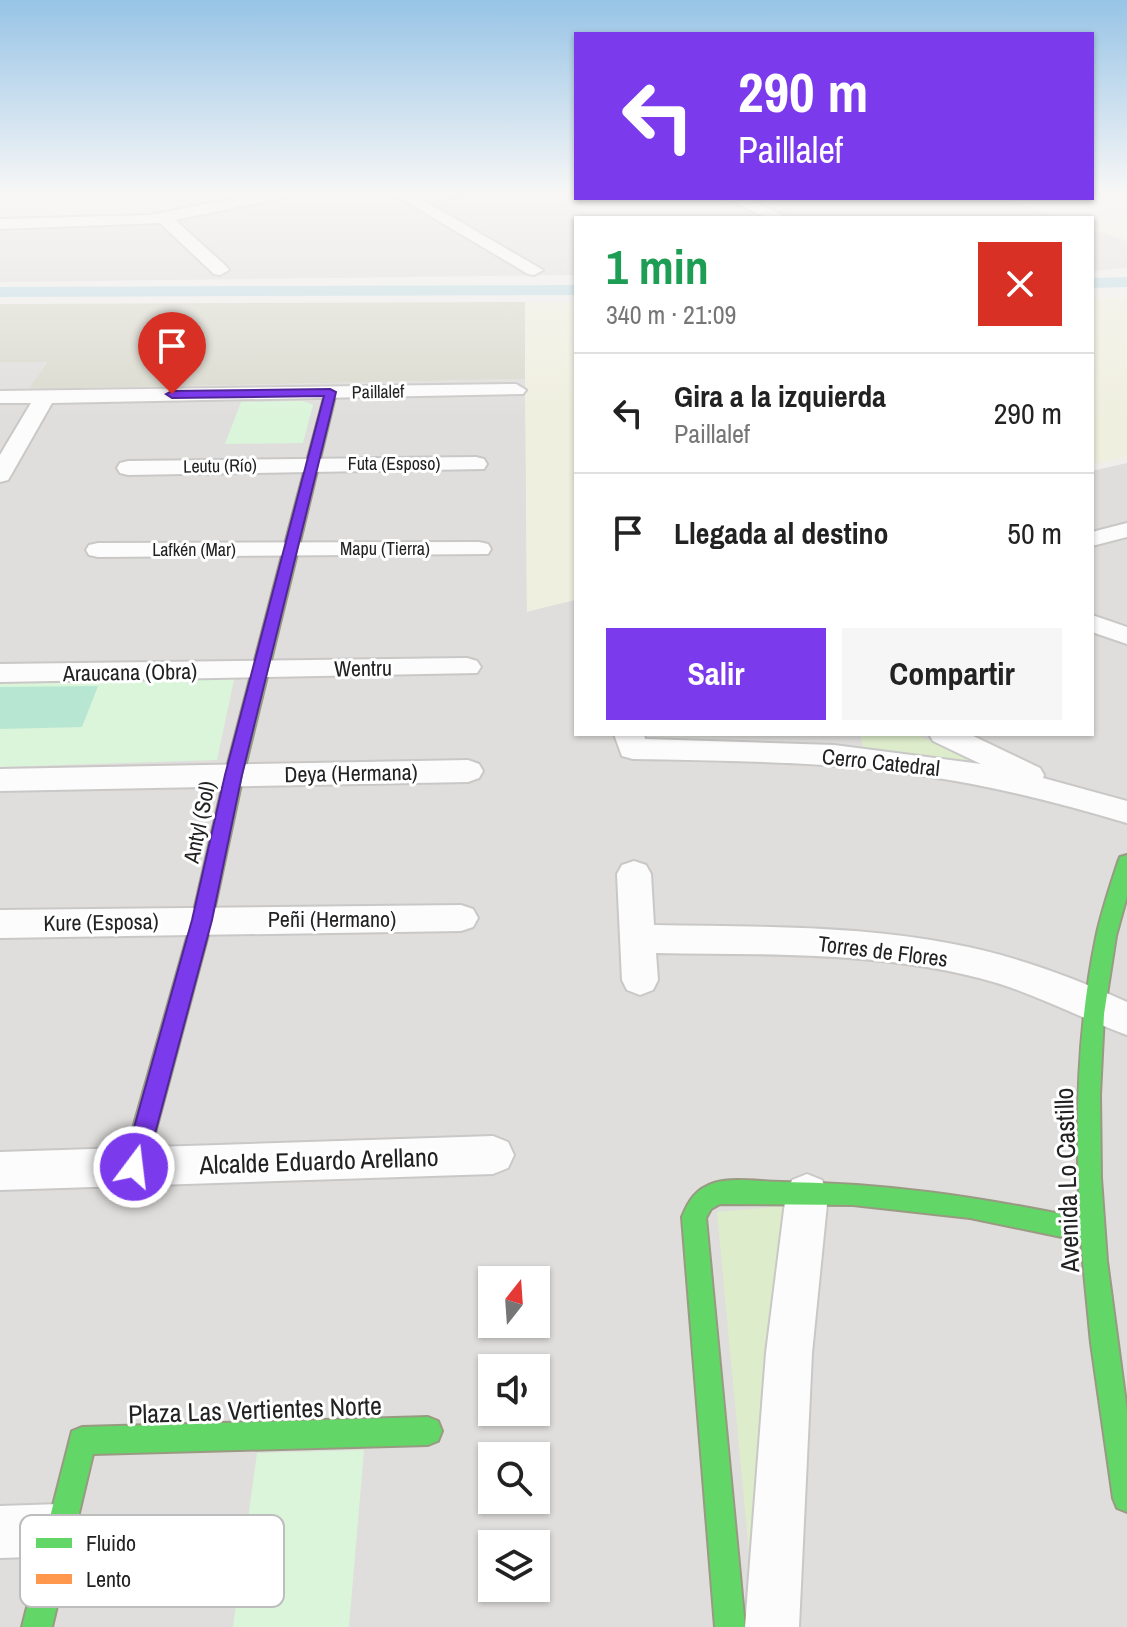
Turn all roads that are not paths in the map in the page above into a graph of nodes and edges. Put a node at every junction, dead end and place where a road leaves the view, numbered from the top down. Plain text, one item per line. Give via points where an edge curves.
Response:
1 (218, 268) edge
2 (530, 268) edge
3 (220, 270) dead end
4 (534, 270) dead end
5 (516, 390) dead end
6 (330, 392) junction
7 (45, 396) junction
8 (0, 397) edge
9 (476, 464) dead end
10 (312, 465) junction
11 (128, 468) dead end
12 (0, 475) edge
13 (479, 549) dead end
14 (98, 550) dead end
15 (291, 550) junction
16 (1094, 624) edge
17 (1127, 636) edge
18 (467, 667) dead end
19 (259, 670) junction
20 (0, 673) edge
21 (948, 736) edge
22 (630, 741) edge
23 (850, 745) edge
24 (468, 771) dead end
25 (234, 775) junction
26 (0, 780) edge
27 (1055, 792) junction
28 (1127, 812) edge
29 (1127, 862) edge
30 (634, 874) dead end
31 (461, 918) dead end
32 (202, 920) junction
33 (0, 924) edge
34 (637, 939) junction
35 (640, 980) dead end
36 (1114, 1013) edge
37 (493, 1155) dead end
38 (134, 1167) junction
39 (0, 1171) edge
40 (807, 1194) junction
41 (1093, 1232) junction
42 (428, 1431) dead end
43 (1127, 1498) edge
44 (64, 1515) edge
45 (20, 1531) edge
46 (0, 1532) edge
47 (42, 1607) edge
48 (37, 1627) edge
49 (730, 1627) edge
50 (772, 1627) edge

1 - 3 street
2 - 4 street
5 - 6 street, Paillalef
6 - 7 street, Paillalef
6 - 10 street, Antyl (Sol)
7 - 8 street, Paillalef
7 - 12 street
9 - 10 street, Futa (Esposo)
10 - 11 street, Leutu (Río)
10 - 15 street, Antyl (Sol)
13 - 15 street, Mapu (Tierra)
14 - 15 street, Lafkén (Mar)
15 - 19 street, Antyl (Sol)
16 - 17 street
18 - 19 street, Wentru
19 - 20 street, Araucana (Obra)
19 - 25 street, Antyl (Sol)
21 - 27 street
22 - 23 street, Cerro Catedral
23 - 27 street, Cerro Catedral
24 - 25 street, Deya (Hermana)
25 - 26 street, Deya (Hermana)
25 - 32 street, Antyl (Sol)
27 - 28 street, Cerro Catedral
29 - 36 street, Avenida Lo Castillo via 1105,935
30 - 34 street
31 - 32 street, Peñi (Hermano)
32 - 33 street, Kure (Esposa)
32 - 38 street, Antyl (Sol)
34 - 35 street
34 - 36 street, Torres de Flores via 812,942 954,958 1037,981
36 - 41 street, Avenida Lo Castillo via 1089,1078
37 - 38 street, Alcalde Eduardo Arellano
38 - 39 street, Alcalde Eduardo Arellano
40 - 41 street via 970,1207
40 - 49 street via 718,1193 703,1201 694,1217
40 - 50 street via 789,1353
41 - 43 street, Avenida Lo Castillo via 1100,1327
42 - 44 street, Plaza Las Vertientes Norte via 82,1441
45 - 46 street
47 - 48 street

